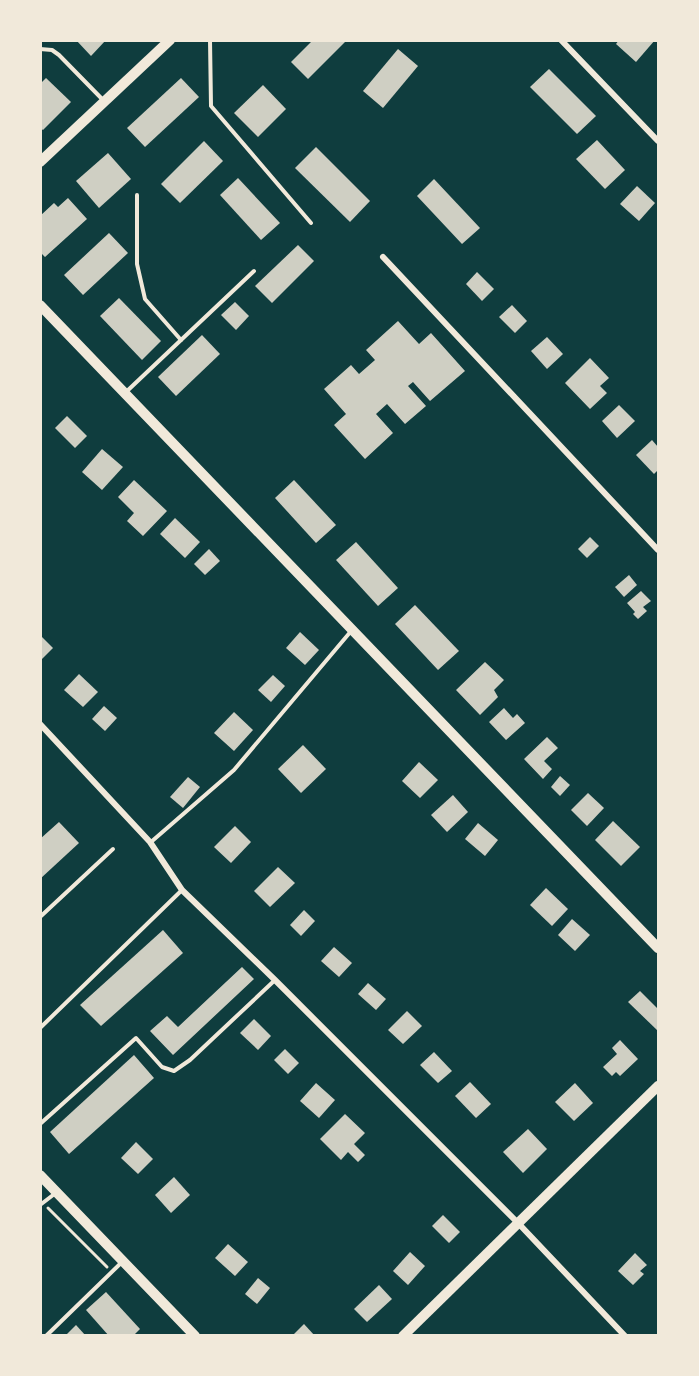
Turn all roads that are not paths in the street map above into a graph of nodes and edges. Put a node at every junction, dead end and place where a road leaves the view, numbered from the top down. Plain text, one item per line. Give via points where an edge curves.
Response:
1 (170, 40) edge
2 (210, 40) edge
3 (561, 40) edge
4 (40, 50) edge
5 (105, 101) junction
6 (658, 141) edge
7 (40, 162) edge
8 (137, 195) dead end
9 (311, 223) dead end
10 (383, 257) dead end
11 (254, 271) dead end
12 (40, 305) edge
13 (181, 340) junction
14 (125, 393) junction
15 (658, 550) edge
16 (353, 629) junction
17 (40, 724) edge
18 (150, 842) junction
19 (113, 849) dead end
20 (182, 890) junction
21 (40, 917) edge
22 (658, 948) edge
23 (276, 980) junction
24 (40, 1028) edge
25 (658, 1086) edge
26 (40, 1124) edge
27 (40, 1175) edge
28 (57, 1192) junction
29 (42, 1204) edge
30 (519, 1224) junction
31 (124, 1261) junction
32 (46, 1335) edge
33 (195, 1335) edge
34 (403, 1335) edge
35 (625, 1335) edge

1 - 5 street
2 - 9 lane via 211,106
3 - 6 street
4 - 5 lane via 52,50
5 - 7 street
8 - 13 lane via 137,264 145,299
10 - 15 street
11 - 13 lane
12 - 14 street
13 - 14 lane
14 - 16 street
16 - 18 lane via 234,770
16 - 22 street
17 - 18 street
18 - 20 street
19 - 21 lane
20 - 23 street
20 - 24 lane
23 - 26 lane via 174,1071 162,1067 136,1038
23 - 30 street
25 - 30 street
27 - 28 street
28 - 29 lane
28 - 31 street
30 - 34 street
30 - 35 street
31 - 32 lane
31 - 33 street

